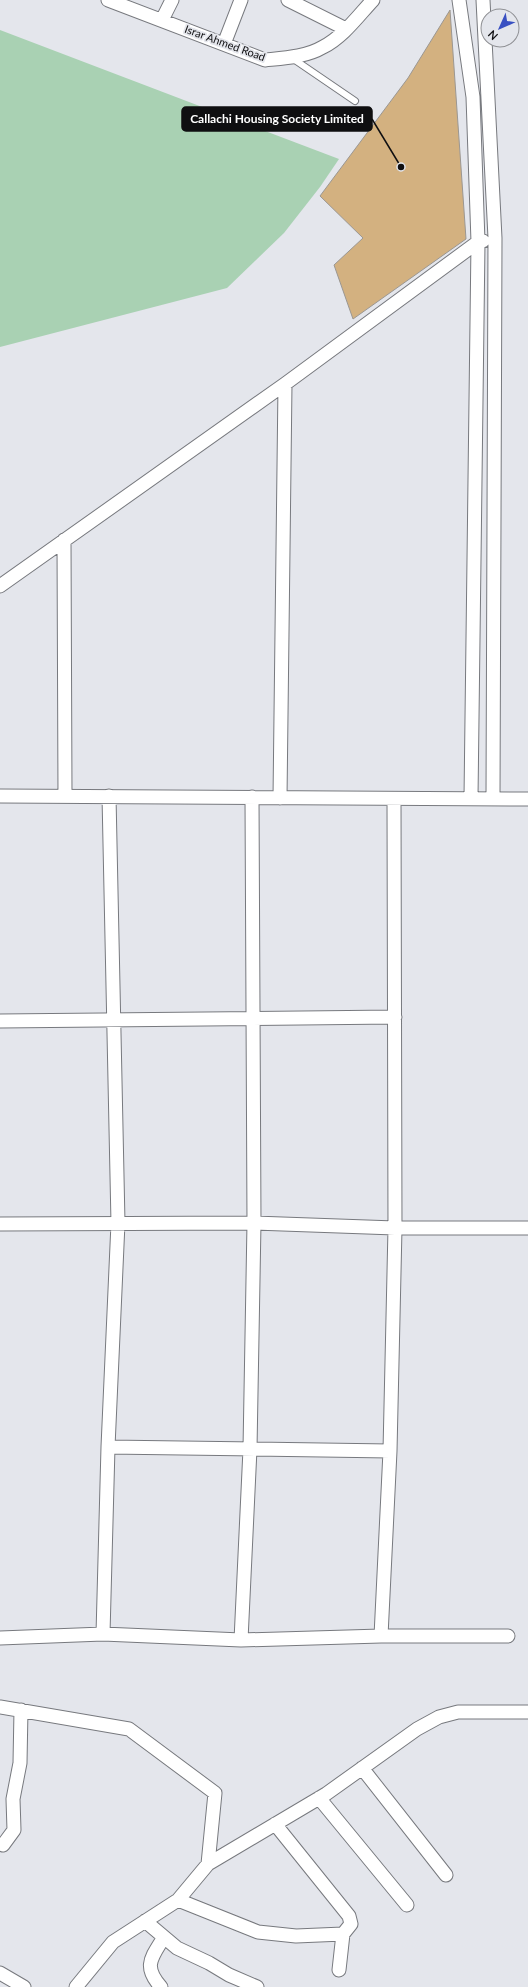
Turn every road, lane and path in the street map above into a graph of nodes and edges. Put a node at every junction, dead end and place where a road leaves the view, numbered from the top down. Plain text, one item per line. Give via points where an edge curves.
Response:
1 (108, 0) edge
2 (172, 0) edge
3 (241, 0) edge
4 (288, 0) edge
5 (373, 0) edge
6 (459, 0) edge
7 (483, 0) edge
8 (162, 20) junction
9 (346, 28) junction
10 (224, 44) junction
11 (292, 58) junction
12 (355, 101) dead end
13 (495, 238) junction
14 (478, 242) junction
15 (285, 384) junction
16 (64, 540) junction
17 (0, 586) edge
18 (472, 723) junction
19 (493, 724) junction
20 (0, 796) edge
21 (65, 796) junction
22 (109, 796) junction
23 (252, 798) junction
24 (280, 798) junction
25 (471, 798) junction
26 (493, 798) junction
27 (394, 799) junction
28 (528, 799) edge
29 (395, 1017) junction
30 (253, 1018) junction
31 (113, 1020) junction
32 (0, 1021) edge
33 (118, 1223) junction
34 (254, 1223) junction
35 (0, 1224) edge
36 (395, 1228) junction
37 (528, 1228) edge
38 (108, 1447) junction
39 (250, 1449) junction
40 (390, 1451) junction
41 (103, 1634) junction
42 (381, 1636) junction
43 (508, 1636) dead end
44 (0, 1638) edge
45 (241, 1640) junction
46 (0, 1707) edge
47 (22, 1710) junction
48 (528, 1712) edge
49 (362, 1768) junction
50 (319, 1798) junction
51 (275, 1824) junction
52 (3, 1845) dead end
53 (208, 1864) junction
54 (446, 1875) dead end
55 (178, 1900) junction
56 (407, 1905) dead end
57 (145, 1921) junction
58 (343, 1934) junction
59 (164, 1937) junction
60 (339, 1970) dead end
61 (0, 1973) edge
62 (24, 1987) edge
63 (76, 1987) edge
64 (161, 1987) edge
65 (257, 1987) edge

1 - 8 street, Israr Ahmed Road
2 - 8 street
3 - 10 street
4 - 9 street
5 - 9 street, Israr Ahmed Road
6 - 14 street via 473,97
7 - 13 street
8 - 10 street, Israr Ahmed Road
9 - 11 street, Israr Ahmed Road via 323,47
10 - 11 street, Israr Ahmed Road via 266,60
11 - 12 lane
13 - 14 street
13 - 19 street
14 - 15 street
14 - 18 street
15 - 16 street
15 - 24 street
16 - 17 street
16 - 21 street
18 - 19 street
18 - 25 street
19 - 26 street
20 - 21 street
21 - 22 street
22 - 23 street
22 - 31 street
23 - 24 street
23 - 30 street
24 - 27 street
25 - 26 street
25 - 27 street
26 - 28 street
27 - 29 street
29 - 30 street
29 - 36 street
30 - 31 street
30 - 34 street
31 - 32 street
31 - 33 street
33 - 34 street
33 - 35 street
33 - 38 street
34 - 36 street
34 - 39 street
36 - 37 street
36 - 40 street
38 - 39 street
38 - 41 street
39 - 40 street
39 - 45 street
40 - 42 street
41 - 44 street
41 - 45 street
42 - 43 street
42 - 45 street
46 - 47 street
47 - 52 street via 20,1763 13,1799 14,1830
47 - 53 street via 129,1729 215,1793
48 - 49 street via 458,1712 439,1717 417,1729
49 - 50 street
49 - 54 street
50 - 51 street
50 - 56 street
51 - 53 street
51 - 58 street via 349,1916 351,1924
53 - 55 street
55 - 57 street
55 - 58 street via 258,1932 296,1936
57 - 59 street
57 - 63 street via 113,1942
58 - 60 street
59 - 64 street via 149,1961 152,1974
59 - 65 street via 177,1948
61 - 62 street

